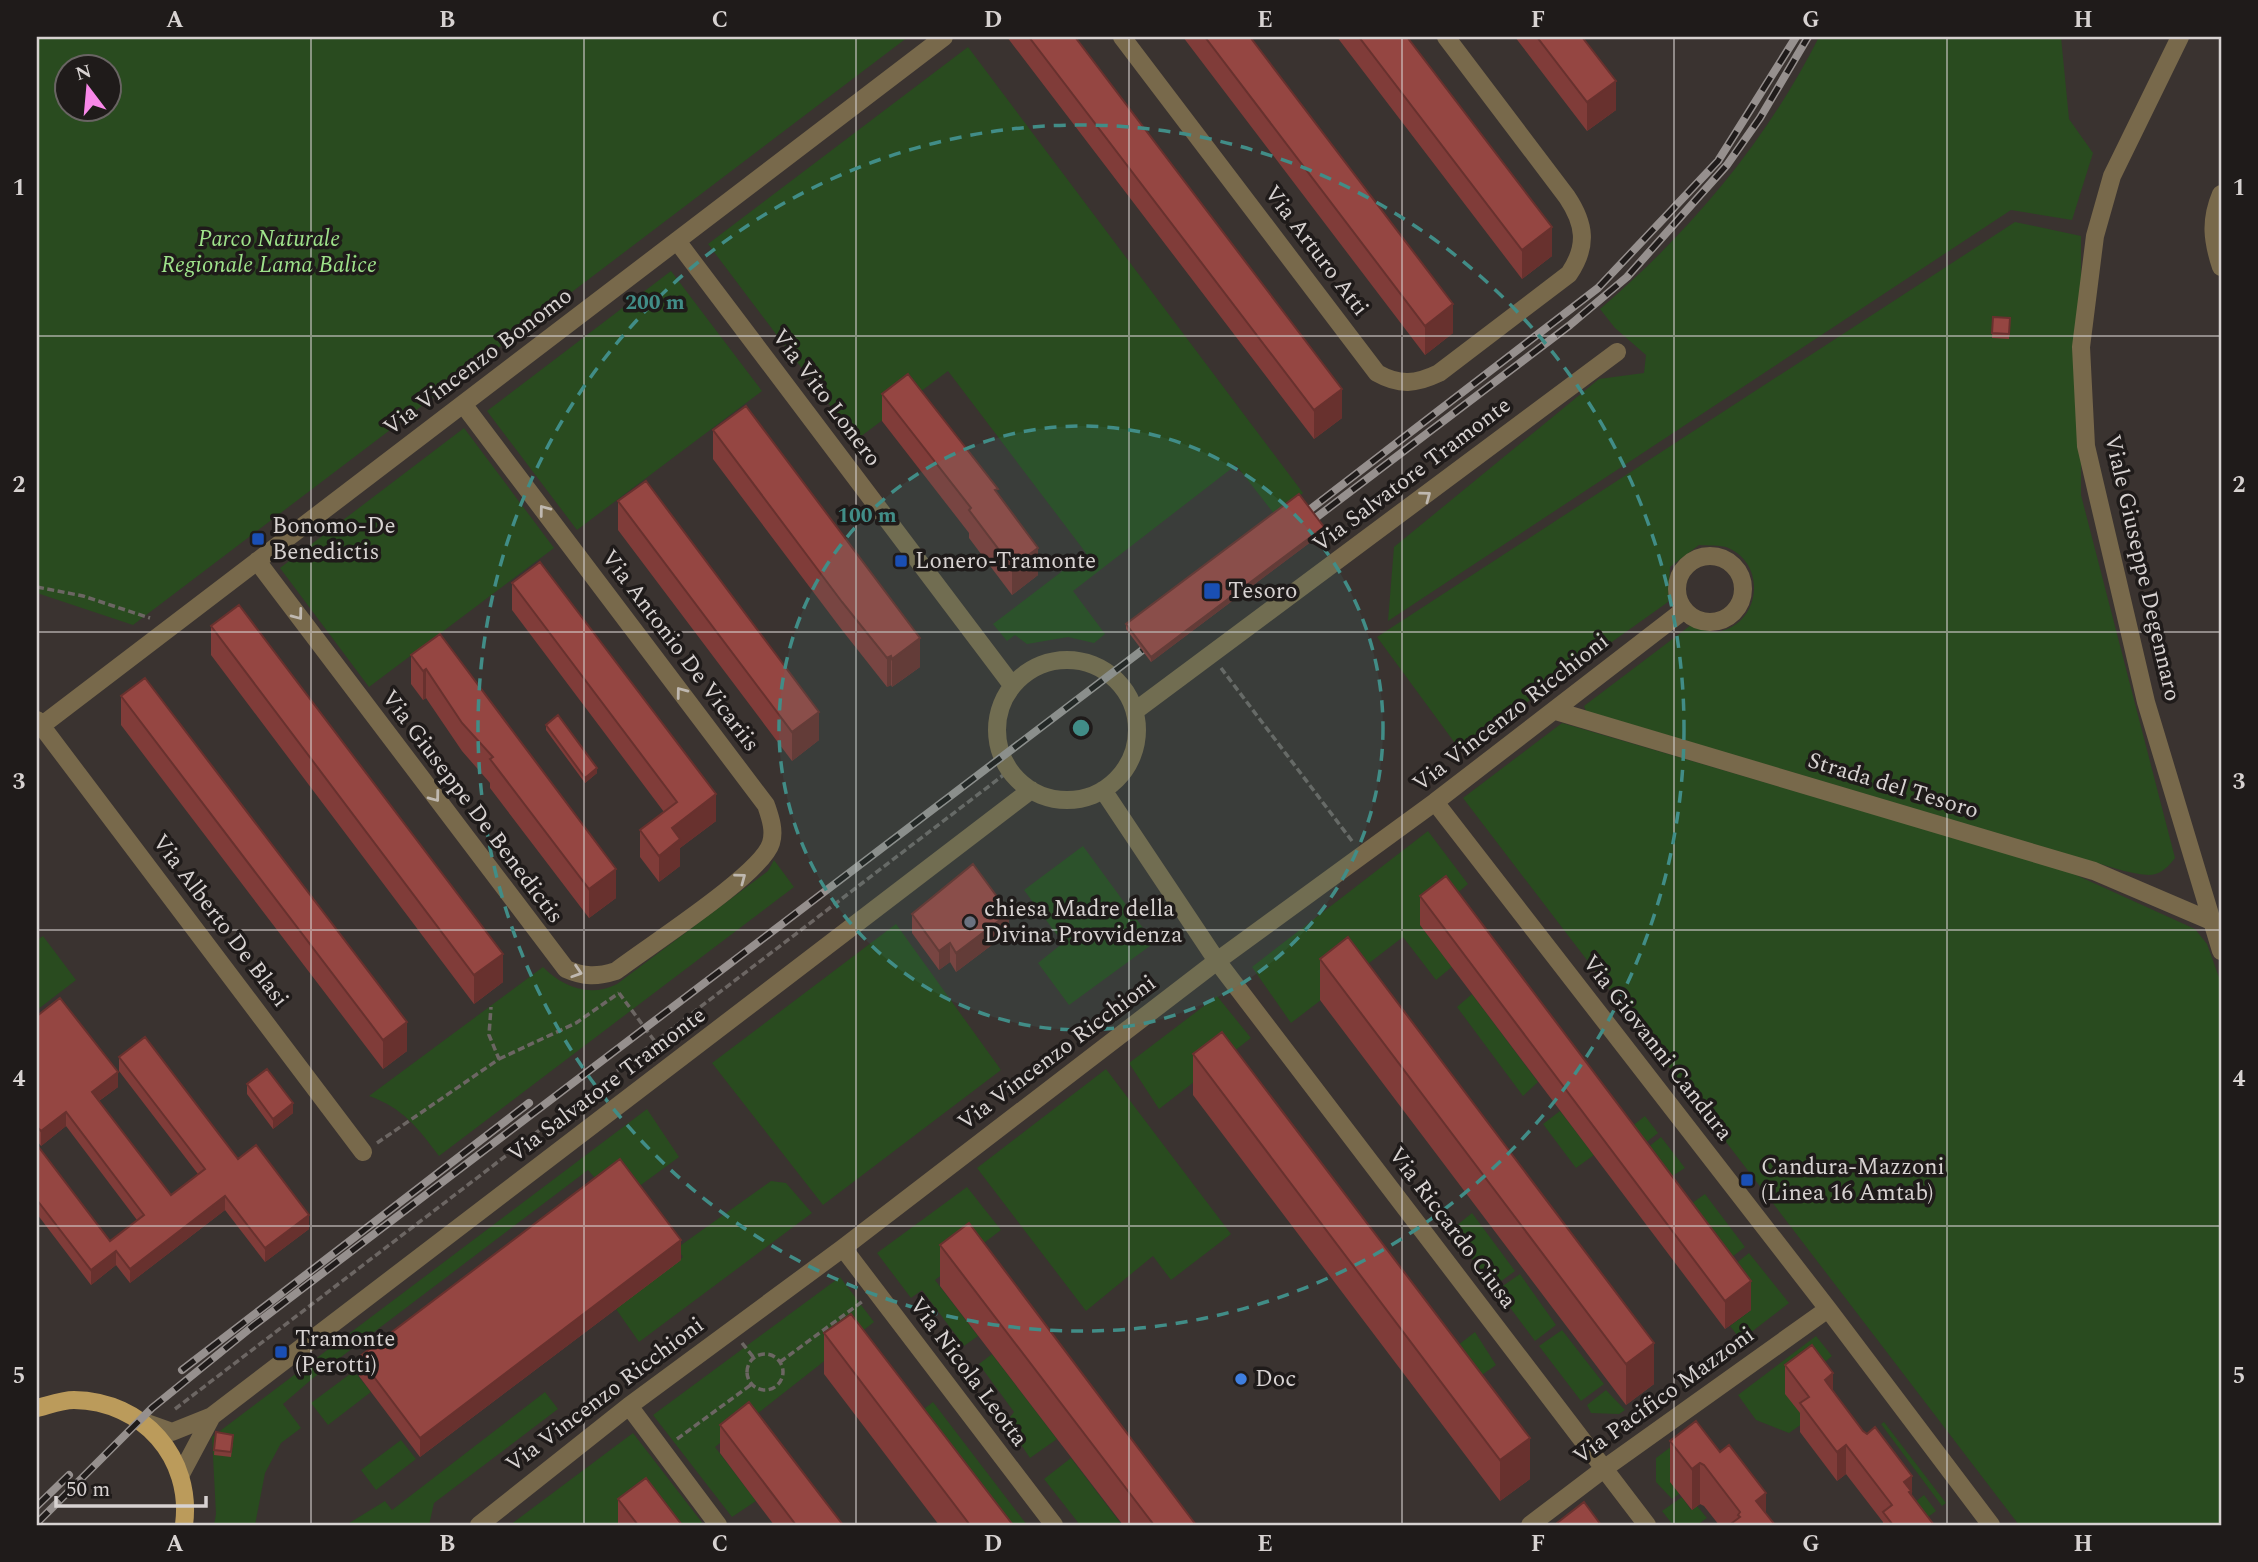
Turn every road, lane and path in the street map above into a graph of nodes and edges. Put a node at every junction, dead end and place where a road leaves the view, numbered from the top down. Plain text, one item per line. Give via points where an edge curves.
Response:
1 (944, 37) edge
2 (1122, 37) edge
3 (1446, 37) edge
4 (2180, 37) edge
5 (2221, 194) edge
6 (677, 241) junction
7 (2221, 267) edge
8 (1617, 352) dead end
9 (463, 404) junction
10 (257, 561) junction
11 (37, 587) edge
12 (1684, 610) dead end
13 (172, 626) junction
14 (1212, 655) junction
15 (1012, 685) junction
16 (1135, 711) junction
17 (1556, 711) junction
18 (39, 723) edge
19 (1010, 770) junction
20 (1031, 790) junction
21 (1103, 790) junction
22 (1435, 802) junction
23 (1363, 856) junction
24 (2216, 923) edge
25 (2221, 951) edge
26 (1217, 961) junction
27 (605, 974) junction
28 (619, 993) junction
29 (491, 1007) dead end
30 (655, 1042) junction
31 (499, 1059) junction
32 (363, 1152) joint
33 (843, 1248) junction
34 (876, 1292) junction
35 (1828, 1309) junction
36 (780, 1362) junction
37 (752, 1384) junction
38 (629, 1406) junction
39 (37, 1408) edge
40 (212, 1416) junction
41 (148, 1424) junction
42 (662, 1451) junction
43 (1605, 1468) junction
44 (181, 1474) junction
45 (184, 1525) edge
46 (479, 1525) edge
47 (718, 1525) edge
48 (1054, 1525) edge
49 (1530, 1525) edge
50 (1647, 1525) edge
51 (1992, 1525) edge

1 - 6 street, Via Vincenzo Bonomo
2 - 3 street, Via Arturo Atti via 1377,373 1405,383 1439,373 1569,274 1578,260 1584,232 1567,197
4 - 24 street, Viale Giuseppe Degennaro via 2112,176 2095,236 2081,347 2086,446 2106,538 2146,702
5 - 7 street via 2213,214 2213,243
6 - 9 street, Via Vincenzo Bonomo
6 - 15 street, Via Vito Lonero
14 -> 8 street, Via Salvatore Tramonte
9 - 10 street, Via Vincenzo Bonomo
27 -> 9 street, Via Antonio De Vicariis via 616,971 755,867 772,841 772,823 766,805
10 - 13 street, Via Vincenzo Bonomo
10 -> 27 street, Via Giuseppe De Benedictis via 555,958 581,976
11 - 13 path via 83,596
12 - 17 street, Via Vincenzo Ricchioni
13 - 18 street, Via Vincenzo Bonomo
14 - 16 street, Via Salvatore Tramonte
14 - 23 path
15 - 16 street via 1030,670 1050,662 1093,664 1112,675
15 - 19 street via 997,721 998,741
16 - 21 street via 1137,734 1132,755 1121,775
17 - 22 street, Via Vincenzo Ricchioni
17 - 24 street, Strada del Tesoro via 2094,871
18 - 32 street, Via Alberto De Blasi
19 - 20 street
19 - 30 path
20 - 21 street via 1067,800
20 - 40 street, Via Salvatore Tramonte
21 - 26 street, Via Riccardo Ciusa
22 - 23 street, Via Vincenzo Ricchioni
22 - 35 street, Via Giovanni Candura
23 - 26 street, Via Vincenzo Ricchioni
24 - 25 street, Viale Giuseppe Degennaro
26 - 33 street, Via Vincenzo Ricchioni
26 - 43 street, Via Riccardo Ciusa
27 - 28 path
28 - 30 path
28 - 31 path via 576,1023
29 - 31 path via 489,1035
30 - 41 path
31 - 32 path
33 - 34 street, Via Nicola Leotta
33 - 38 street, Via Vincenzo Ricchioni
34 - 36 path
34 - 48 street, Via Nicola Leotta
35 - 43 street, Via Pacifico Mazzoni
35 - 51 street, Via Giovanni Candura
36 - 37 path via 782,1378 776,1386 761,1389
36 - 37 path via 768,1354 754,1358 747,1371
37 - 42 path
38 - 42 street
38 - 46 street, Via Vincenzo Ricchioni
39 - 41 main road via 73,1400 110,1405
40 - 41 street via 172,1432
40 - 44 street
41 - 44 main road
42 - 47 street
43 - 49 street, Via Pacifico Mazzoni
43 - 50 street, Via Riccardo Ciusa
44 - 45 main road

